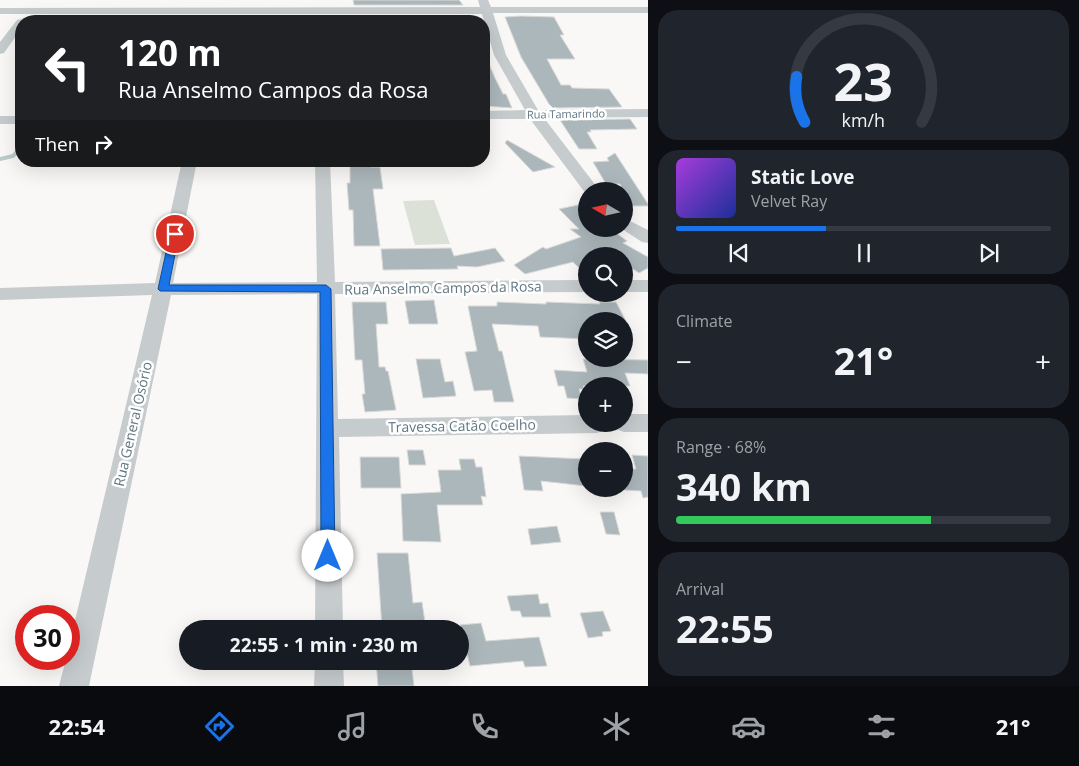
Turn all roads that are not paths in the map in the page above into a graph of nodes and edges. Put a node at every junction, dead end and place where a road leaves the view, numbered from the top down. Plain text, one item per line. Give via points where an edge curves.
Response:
1 (37, 0) edge
2 (485, 5) edge
3 (0, 10) edge
4 (30, 10) junction
5 (648, 10) edge
6 (223, 11) edge
7 (319, 11) edge
8 (26, 15) edge
9 (490, 22) edge
10 (15, 30) edge
11 (0, 50) edge
12 (648, 113) edge
13 (490, 115) edge
14 (534, 115) junction
15 (0, 120) edge
16 (15, 120) edge
17 (189, 167) edge
18 (322, 167) edge
19 (585, 182) edge
20 (633, 229) edge
21 (648, 238) edge
22 (578, 286) edge
23 (633, 286) edge
24 (648, 286) edge
25 (163, 289) junction
26 (326, 289) junction
27 (0, 294) edge
28 (633, 423) edge
29 (648, 423) edge
30 (578, 424) edge
31 (326, 428) junction
32 (329, 620) edge
33 (329, 670) edge
34 (74, 686) edge
35 (330, 686) edge

1 - 4 street
2 - 5 street
2 - 7 street
3 - 4 street
4 - 6 street
4 - 8 street
6 - 7 street
9 - 14 street via 500,55
10 - 11 street
12 - 14 street, Rua Tamarindo
13 - 14 street, Rua Tamarindo
14 - 19 street
15 - 16 street
17 - 25 street, Rua General Osório
18 - 26 street
20 - 21 street
22 - 26 street, Rua Anselmo Campos da Rosa
23 - 24 street
25 - 26 street, Rua Anselmo Campos da Rosa
25 - 27 street, Rua Anselmo Campos da Rosa
25 - 34 street, Rua General Osório
26 - 31 street
28 - 29 street
30 - 31 street, Travessa Catão Coelho
31 - 32 street
33 - 35 street

